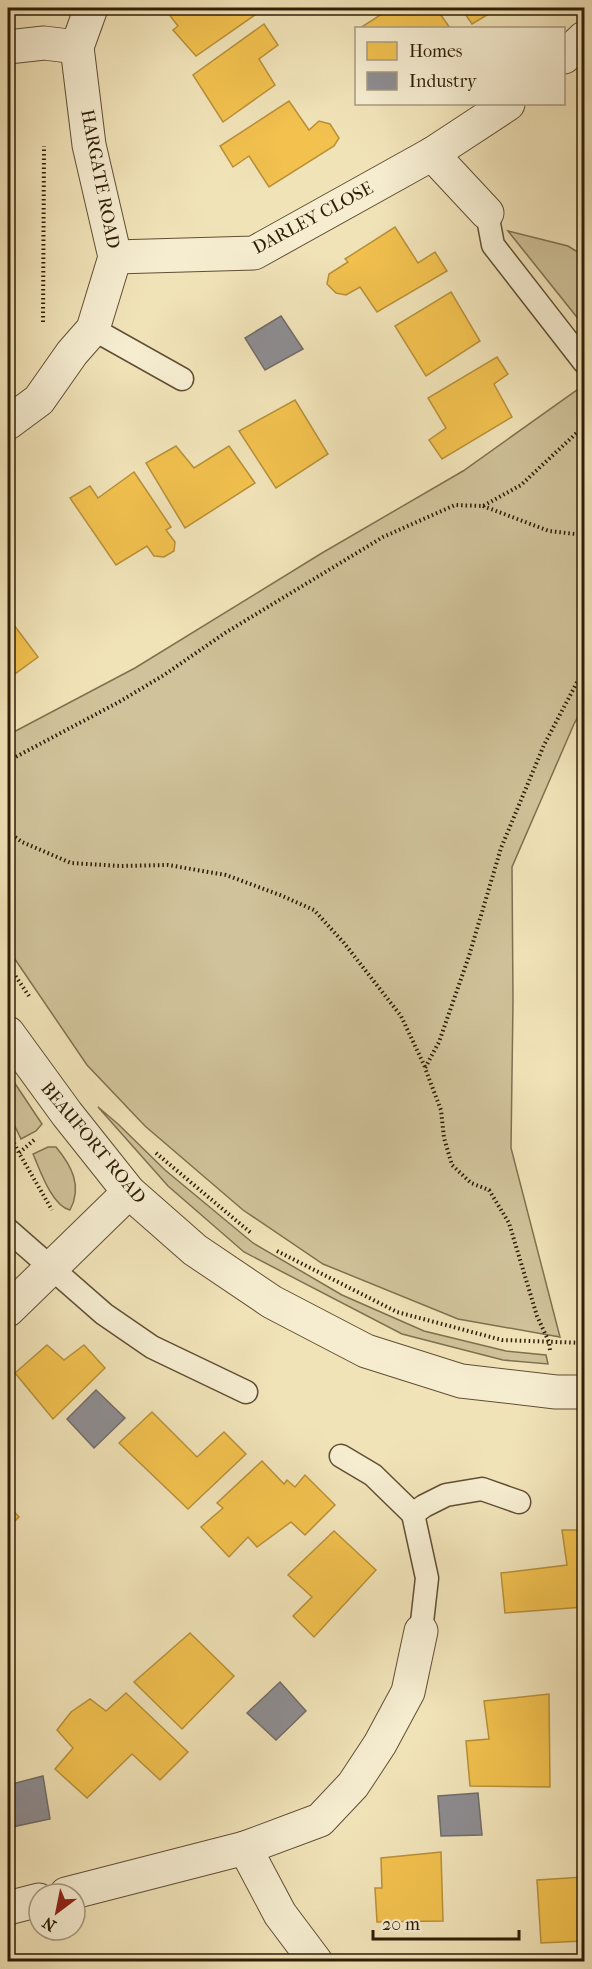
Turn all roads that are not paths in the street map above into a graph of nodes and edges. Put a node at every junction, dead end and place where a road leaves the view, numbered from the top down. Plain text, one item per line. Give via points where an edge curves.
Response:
1 (91, 8) edge
2 (585, 38) edge
3 (8, 47) edge
4 (77, 47) junction
5 (565, 56) edge
6 (506, 105) edge
7 (432, 154) junction
8 (487, 213) joint
9 (116, 257) junction
10 (93, 329) junction
11 (585, 362) edge
12 (182, 379) dead end
13 (8, 423) edge
14 (8, 1033) edge
15 (129, 1192) junction
16 (8, 1230) edge
17 (52, 1267) junction
18 (8, 1310) edge
19 (246, 1392) dead end
20 (570, 1392) edge
21 (341, 1456) dead end
22 (519, 1503) dead end
23 (413, 1514) junction
24 (421, 1631) joint
25 (245, 1848) junction
26 (87, 1889) edge
27 (27, 1903) edge
28 (8, 1908) edge
29 (316, 1962) edge

1 - 4 street, HARGATE ROAD
2 - 5 street
3 - 4 street via 44,43
4 - 9 street, HARGATE ROAD via 89,145
6 - 7 street, DARLEY CLOSE
7 - 8 street
7 - 9 street, DARLEY CLOSE via 254,253
8 - 11 lane via 493,246
9 - 10 street, HARGATE ROAD
10 - 12 lane
10 - 13 street, HARGATE ROAD via 39,400
14 - 15 street, BEAUFORT ROAD
15 - 17 street
15 - 20 street, BEAUFORT ROAD via 195,1250 272,1302 366,1351 461,1381
16 - 17 lane
17 - 18 street
17 - 19 lane via 104,1314 152,1347
21 - 23 lane via 373,1475
22 - 23 lane via 482,1489 446,1495
23 - 24 lane via 427,1578
24 - 25 street via 408,1692 353,1785 320,1820
25 - 26 street
25 - 29 street via 280,1914
27 - 28 street

